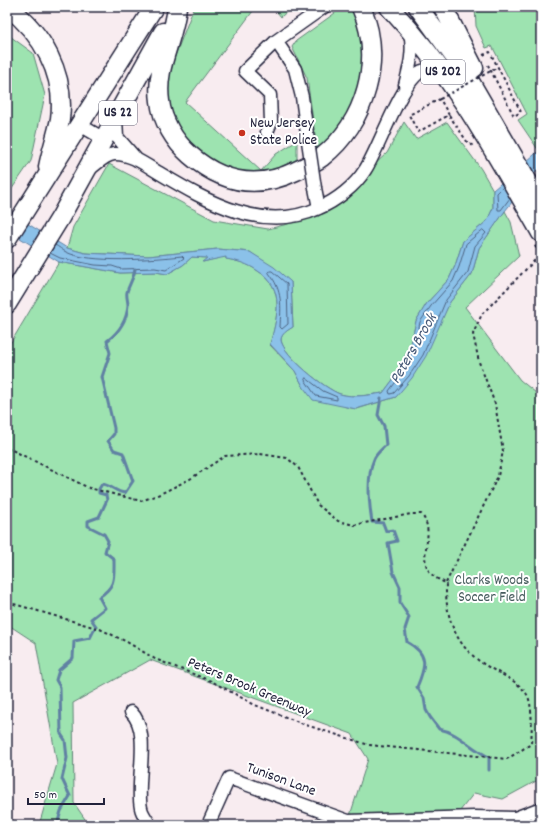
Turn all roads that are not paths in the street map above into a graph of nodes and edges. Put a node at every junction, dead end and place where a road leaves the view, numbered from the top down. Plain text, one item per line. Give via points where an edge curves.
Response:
1 (8, 7) edge
2 (154, 7) edge
3 (177, 7) edge
4 (324, 7) edge
5 (361, 7) edge
6 (389, 7) edge
7 (418, 7) edge
8 (443, 7) edge
9 (410, 29) junction
10 (276, 41) junction
11 (450, 81) junction
12 (403, 94) junction
13 (116, 117) junction
14 (80, 125) junction
15 (267, 132) dead end
16 (104, 139) junction
17 (490, 142) junction
18 (137, 160) junction
19 (84, 175) junction
20 (45, 180) junction
21 (538, 205) edge
22 (319, 208) junction
23 (541, 232) edge
24 (7, 239) edge
25 (7, 304) edge
26 (131, 712) dead end
27 (541, 809) edge
28 (387, 823) edge
29 (150, 825) edge
30 (208, 825) edge
31 (536, 825) edge

1 - 20 highway via 22,18 38,37 52,62 57,78 60,119
2 - 14 highway, US 22
3 - 5 highway via 176,24 163,59 159,80 163,114 170,130 184,150 203,166 214,173 251,183 272,180 312,164 329,151 349,128 365,95 370,69 369,34
3 - 13 highway, US 22
4 - 10 street
6 - 9 highway, US 202
7 - 17 highway, US 202 via 457,61
8 - 17 highway via 476,72
9 - 11 highway, US 202
9 - 12 street via 412,58
10 - 15 street via 245,71 270,95 272,111
10 - 22 street, bridge via 295,69 302,97
11 - 12 street via 438,72 422,71
11 - 17 highway, US 202
12 - 22 street via 364,171 352,185
13 - 16 highway, US 22
13 - 18 street via 117,137
14 - 16 street
14 - 20 highway, US 22
16 - 19 highway, US 22
17 - 21 highway, US 202
18 - 19 street via 115,154 107,156
18 - 22 street via 190,192 232,211 271,218 297,216
19 - 25 highway, US 22
20 - 24 highway, US 22
21 - 23 highway, US 202
26 - 29 street via 140,722 141,809
27 - 28 street via 515,818 475,817
27 - 31 street
28 - 30 street, Tunison Lane via 348,821 229,778

